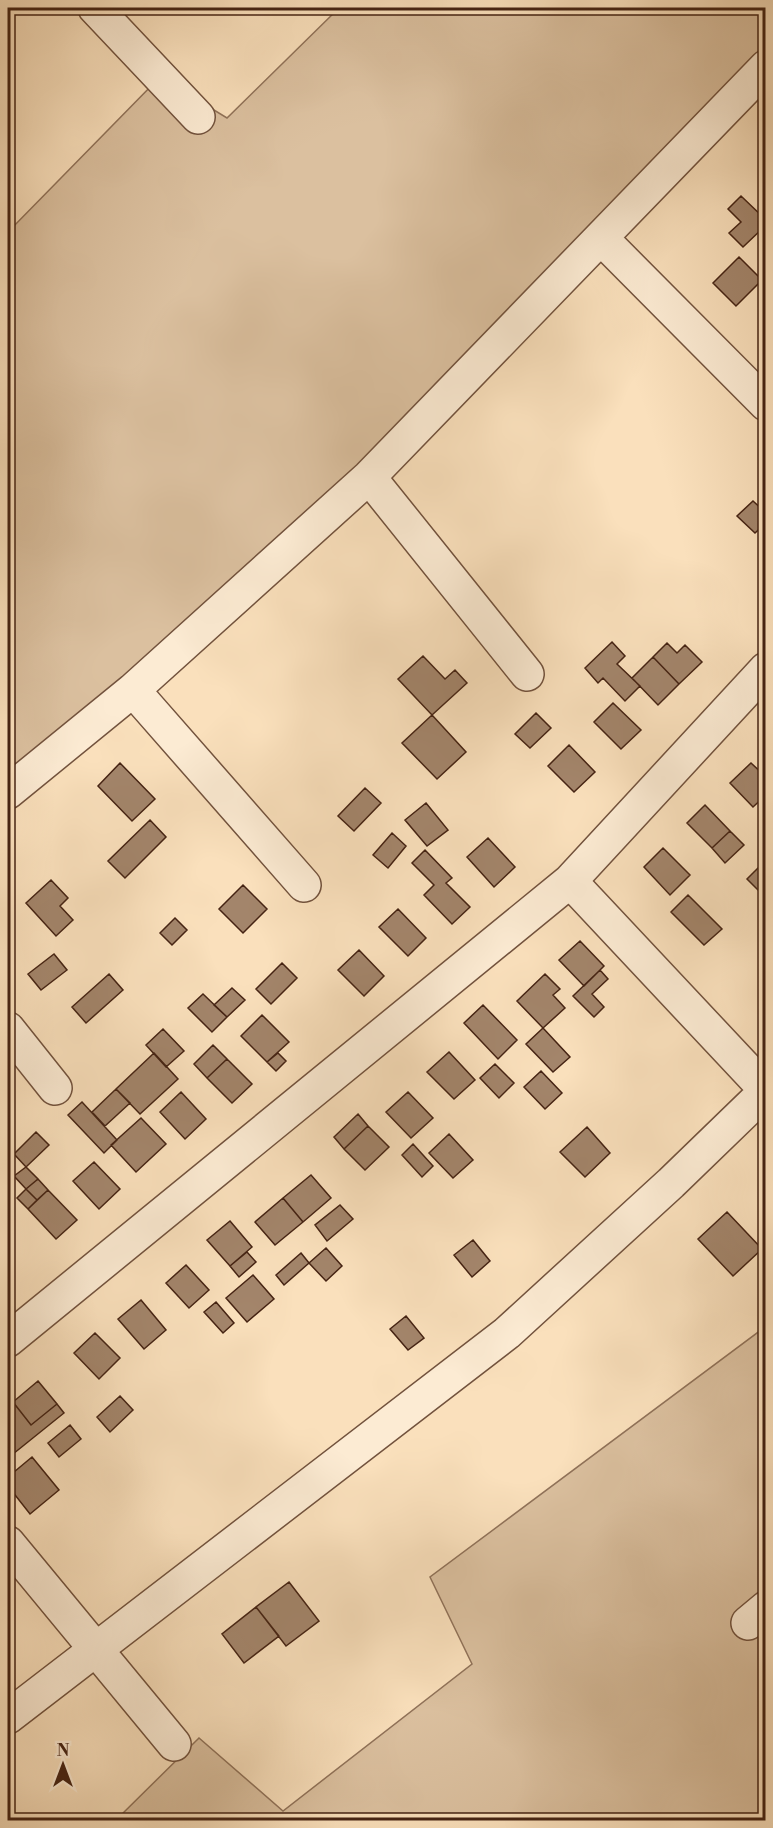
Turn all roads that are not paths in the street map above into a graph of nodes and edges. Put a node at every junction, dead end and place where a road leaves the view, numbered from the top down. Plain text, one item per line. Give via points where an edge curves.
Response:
1 (95, 8) edge
2 (765, 67) edge
3 (198, 117) dead end
4 (600, 238) junction
5 (765, 404) edge
6 (369, 477) junction
7 (765, 669) edge
8 (527, 674) dead end
9 (133, 690) junction
10 (8, 792) edge
11 (570, 881) junction
12 (304, 885) dead end
13 (8, 1029) edge
14 (55, 1088) dead end
15 (765, 1090) edge
16 (8, 1340) edge
17 (8, 1543) edge
18 (97, 1650) junction
19 (8, 1717) edge
20 (174, 1744) dead end

1 - 3 street
2 - 4 street
4 - 5 street
4 - 6 street
6 - 8 street
6 - 9 street
7 - 11 street
9 - 10 street
9 - 12 street
11 - 15 street
11 - 16 street
13 - 14 street
15 - 18 street via 671,1183 507,1333
17 - 18 street
18 - 19 street
18 - 20 street

